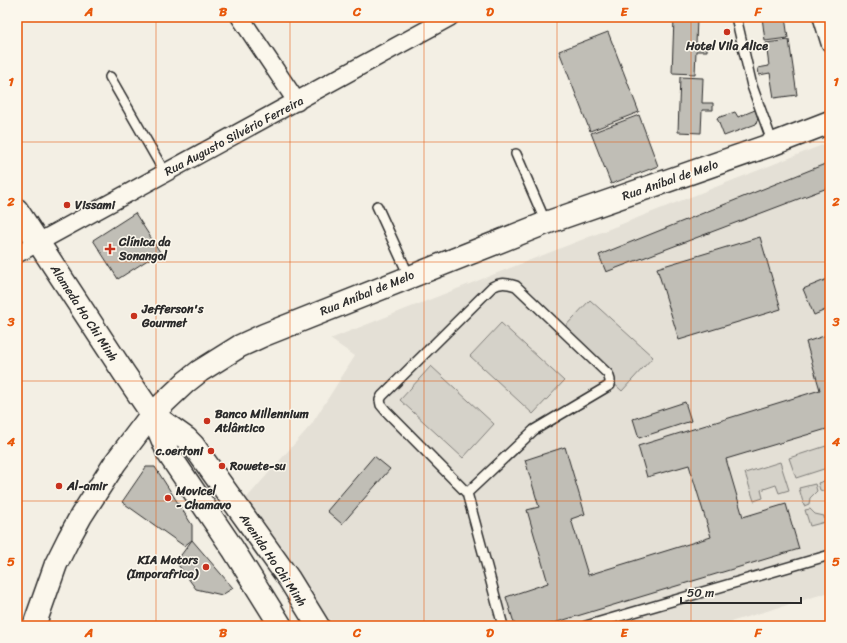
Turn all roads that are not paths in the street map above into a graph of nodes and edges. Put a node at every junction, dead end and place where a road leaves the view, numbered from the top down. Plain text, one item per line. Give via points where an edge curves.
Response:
1 (240, 17) edge
2 (450, 17) edge
3 (736, 17) edge
4 (822, 17) edge
5 (830, 42) edge
6 (110, 77) dead end
7 (297, 102) junction
8 (830, 122) edge
9 (773, 144) junction
10 (516, 154) dead end
11 (165, 173) junction
12 (377, 206) dead end
13 (17, 210) edge
14 (546, 223) junction
15 (38, 242) junction
16 (17, 254) edge
17 (409, 276) junction
18 (152, 414) junction
19 (467, 493) junction
20 (830, 555) edge
21 (599, 624) edge
22 (34, 626) edge
23 (281, 626) edge
24 (318, 626) edge
25 (502, 626) edge
26 (586, 626) edge

1 - 7 street
2 - 7 street, Rua Augusto Silvério Ferreira
3 - 9 lane via 752,86
4 - 5 street
6 - 11 lane
7 - 11 street, Rua Augusto Silvério Ferreira
8 - 9 street, Rua Aníbal de Melo
9 - 14 street, Rua Aníbal de Melo
10 - 14 lane
11 - 15 street, Rua Augusto Silvério Ferreira
12 - 17 lane
13 - 15 street, Alameda Ho Chi Minh
14 - 17 street, Rua Aníbal de Melo
15 - 16 street, Rua Augusto Silvério Ferreira
15 - 18 street, Alameda Ho Chi Minh
17 - 18 street, Rua Aníbal de Melo via 240,346 186,382
18 - 22 street, Rua Aníbal de Melo via 115,463 81,516 56,564
18 - 23 street via 168,453
18 - 24 street, Avenida Ho Chi Minh via 193,445 289,579
19 - 19 lane via 386,411 380,400 492,287 504,282 516,286 608,374 610,386 534,430
19 - 25 lane
20 - 21 lane
21 - 26 lane

